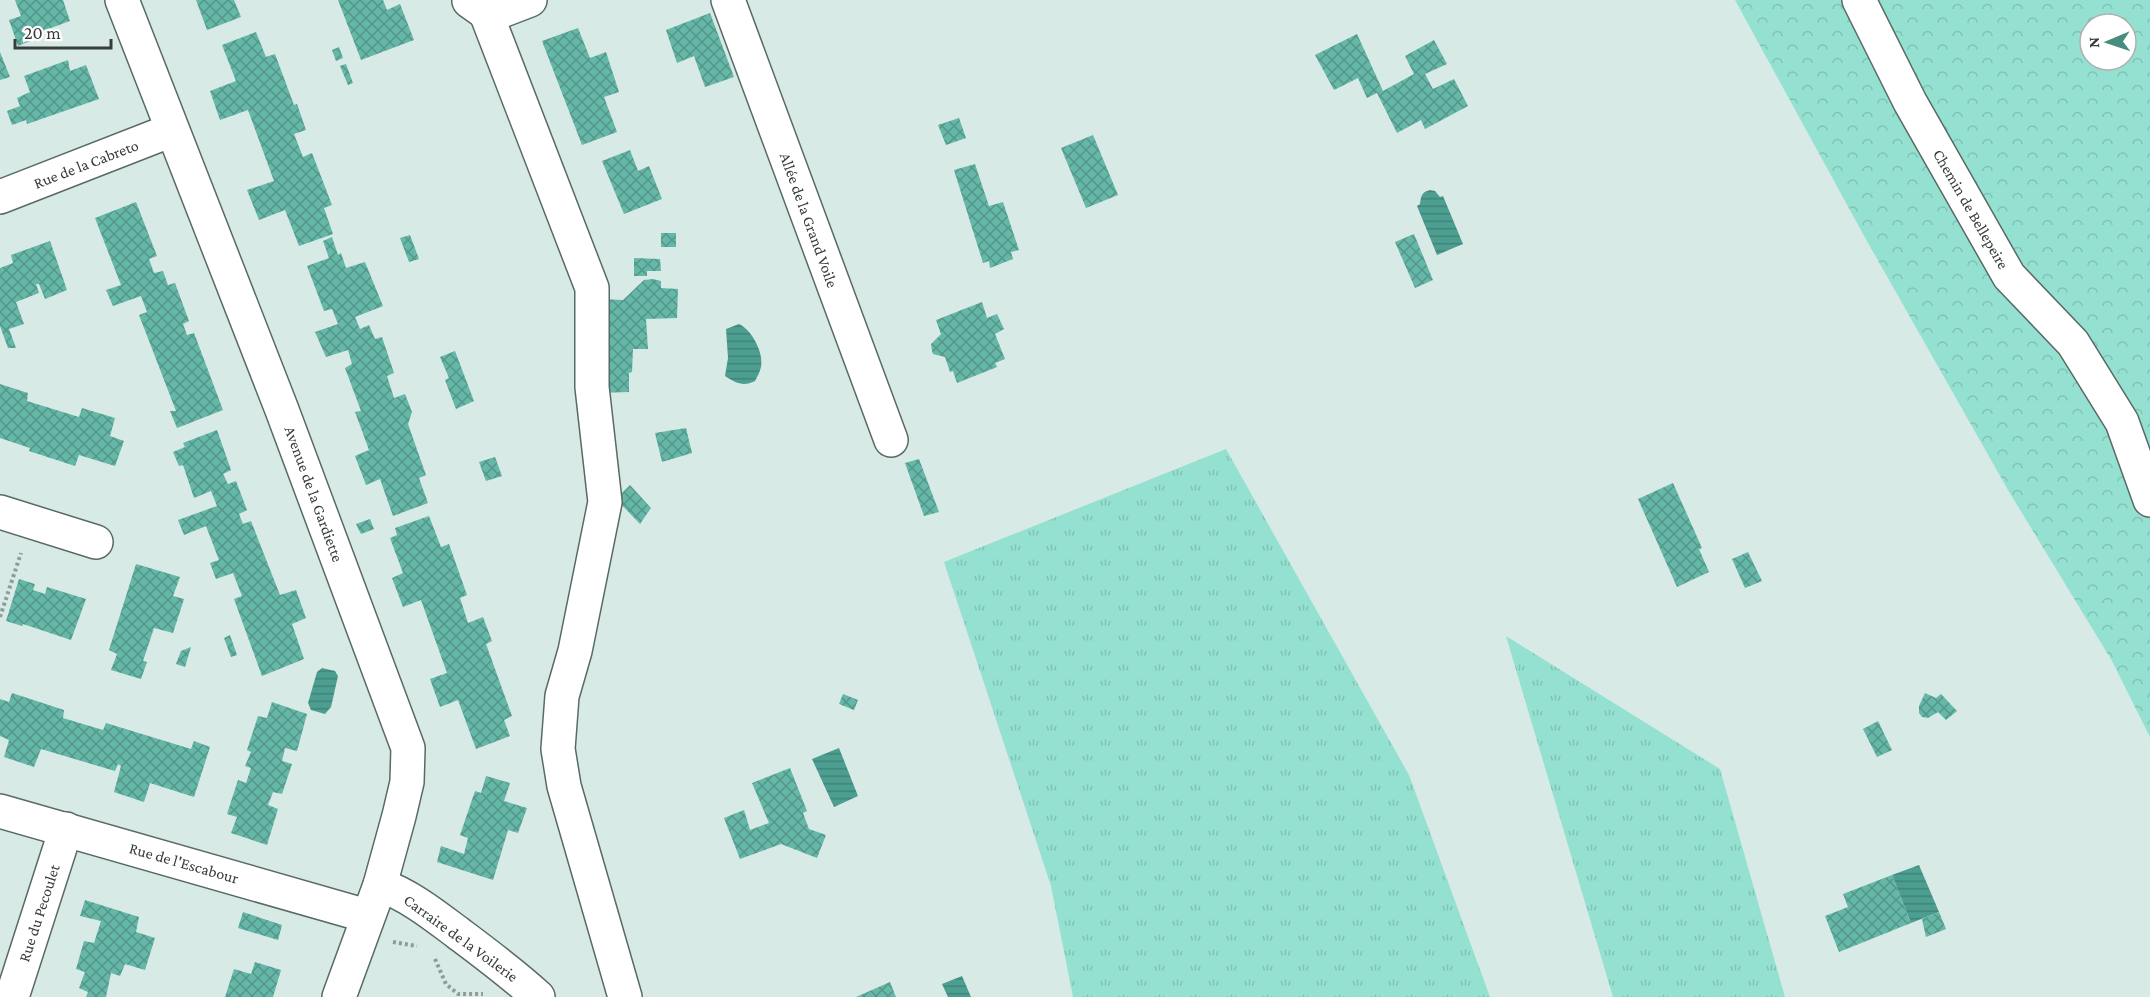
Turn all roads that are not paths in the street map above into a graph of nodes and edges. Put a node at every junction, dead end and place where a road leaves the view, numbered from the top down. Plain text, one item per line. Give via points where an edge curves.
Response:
1 (122, 0) edge
2 (530, 0) edge
3 (728, 0) edge
4 (1859, 0) edge
5 (477, 7) edge
6 (172, 130) junction
7 (0, 198) edge
8 (891, 440) dead end
9 (2150, 500) edge
10 (0, 512) edge
11 (96, 542) dead end
12 (0, 811) edge
13 (66, 829) junction
14 (380, 885) junction
15 (367, 916) junction
16 (12, 997) edge
17 (339, 997) edge
18 (538, 997) edge
19 (624, 997) edge

1 - 6 street, Avenue de la Gardiette
2 - 5 street via 504,10
3 - 8 street, Allée de la Grand Voile
4 - 9 street, Chemin de Bellepeire via 1910,102 2009,276 2073,344 2122,423
5 - 19 street via 592,288 592,387 605,502 562,696 558,749 564,786
6 - 7 street, Rue de la Cabreto
6 - 14 street, Avenue de la Gardiette via 408,748 407,782
10 - 11 street
12 - 13 street, Rue de l'Escabour
13 - 15 street, Rue de l'Escabour
13 - 16 street, Rue du Pecoulet
14 - 15 street, Avenue de la Gardiette
14 - 18 street, Carraire de la Voilerie via 425,908
15 - 17 street, Avenue de la Gardiette

